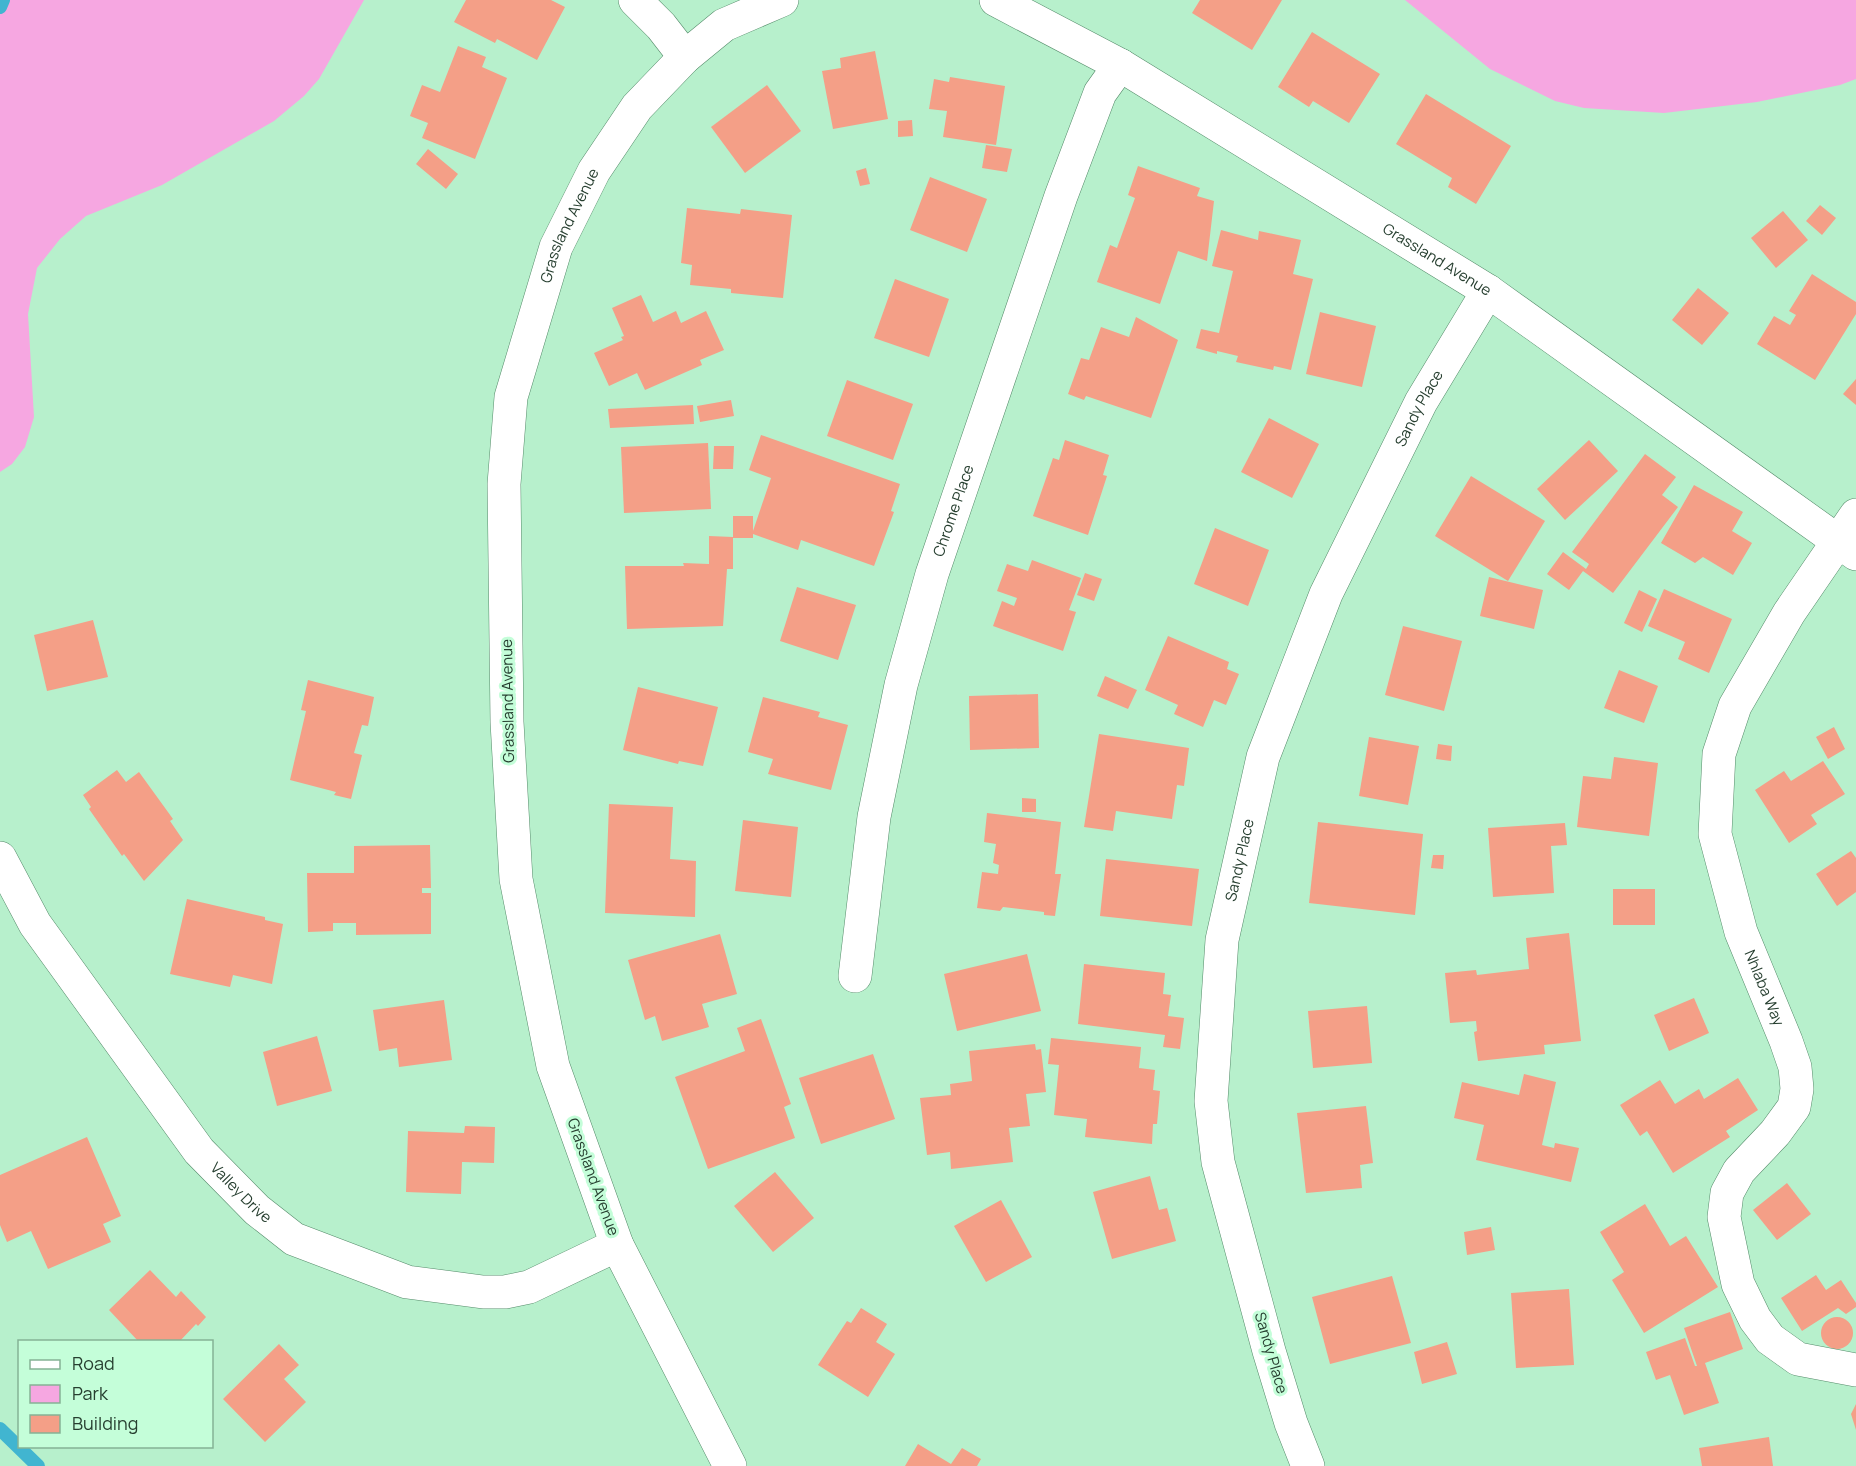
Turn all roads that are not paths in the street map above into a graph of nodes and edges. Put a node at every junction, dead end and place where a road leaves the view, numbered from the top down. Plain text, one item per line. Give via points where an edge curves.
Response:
1 (635, 0) edge
2 (782, 0) edge
3 (996, 0) edge
4 (685, 57) junction
5 (1120, 65) junction
6 (1488, 291) junction
7 (1856, 515) edge
8 (1847, 548) edge
9 (0, 858) edge
10 (855, 976) dead end
11 (617, 1245) junction
12 (1856, 1370) edge
13 (730, 1466) edge
14 (1308, 1466) edge

1 - 4 street
2 - 4 street, Grassland Avenue via 724,25
3 - 5 street, Grassland Avenue
4 - 11 street, Grassland Avenue via 637,107 600,162 556,247 511,397 504,484 507,722 516,879 553,1066
5 - 6 street, Grassland Avenue
5 - 10 street, Chrome Place via 1100,93 1061,196 929,585 901,685 874,817
6 - 8 street, Grassland Avenue
6 - 14 street, Sandy Place via 1421,402 1326,594 1263,757 1222,940 1211,1101 1218,1162 1269,1351
7 - 8 street, Nhlaba Way
8 - 12 street, Nhlaba Way via 1789,613 1735,706 1719,754 1715,834 1742,932 1795,1067 1797,1089 1794,1107 1739,1172 1727,1193 1724,1216 1738,1284 1755,1320 1770,1339 1798,1359
9 - 11 street, Valley Drive via 35,924 199,1151 257,1210 294,1239 407,1282 483,1292 529,1287
11 - 13 street, Grassland Avenue

